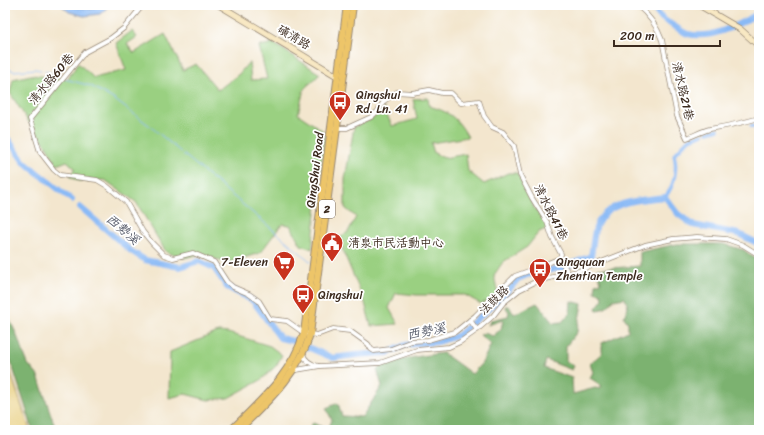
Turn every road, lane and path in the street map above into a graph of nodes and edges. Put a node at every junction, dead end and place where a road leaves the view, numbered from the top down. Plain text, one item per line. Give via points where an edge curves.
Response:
1 (143, 5) edge
2 (219, 5) edge
3 (347, 5) edge
4 (353, 5) edge
5 (637, 5) edge
6 (699, 5) edge
7 (759, 46) edge
8 (340, 76) junction
9 (759, 118) edge
10 (334, 128) junction
11 (759, 255) edge
12 (560, 258) junction
13 (568, 273) junction
14 (470, 320) junction
15 (477, 330) junction
16 (306, 336) junction
17 (398, 346) junction
18 (302, 351) junction
19 (402, 354) junction
20 (320, 366) junction
21 (292, 368) junction
22 (231, 430) edge
23 (239, 430) edge

1 - 16 street, 清水路60巷 via 124,28 85,52 30,119 40,152 60,175 97,180 119,195 132,210 143,232 164,255 173,258 193,253 214,262 227,282 258,301 270,319 287,321
2 - 8 street, 磺清路
3 - 8 main road, QingShui Road / 2
4 - 8 main road, QingShui Road / 2
5 - 9 street, 清水路21巷 via 659,31 677,116 687,138 708,130
6 - 7 street via 731,22
8 - 10 main road, QingShui Road / 2
10 - 12 street, 清水路41巷 via 347,128 371,117 384,101 397,92 429,90 442,94 451,93 461,103 479,101 484,116 492,127 503,132 514,146 520,175 547,222 561,254
10 - 16 main road, QingShui Road / 2
11 - 13 street, 法鼓路 via 743,245 726,239 673,239 645,245
12 - 13 street, 清水路41巷
12 - 14 street via 515,276
13 - 15 street, 法鼓路 via 518,290
14 - 15 street
14 - 17 street via 449,334
15 - 19 street, 法鼓路 via 449,347
16 - 17 street via 341,329 350,331 374,351
16 - 18 main road, 2
17 - 19 street
18 - 20 street via 307,361
18 - 21 main road, 2
19 - 20 street, 法鼓路 via 380,363
20 - 21 street, 法鼓路 via 296,370
21 - 22 main road, 2
21 - 23 main road, 2 via 281,386

